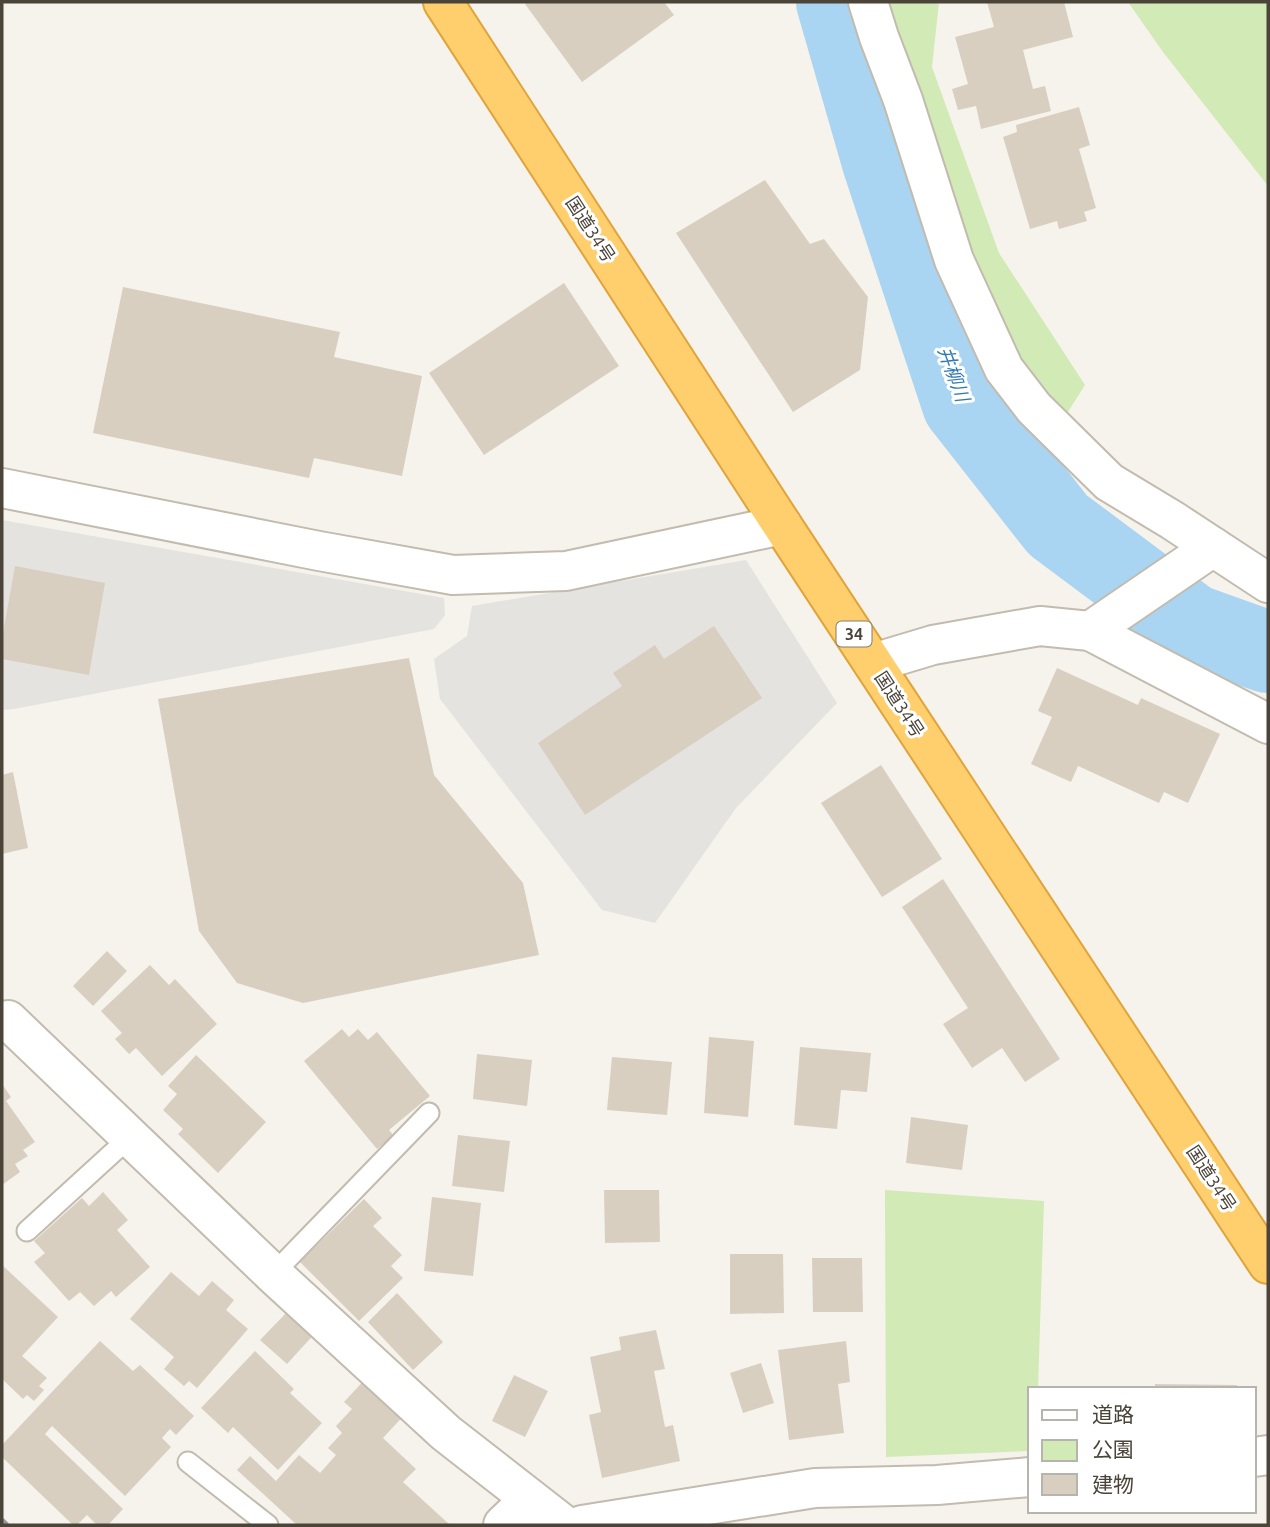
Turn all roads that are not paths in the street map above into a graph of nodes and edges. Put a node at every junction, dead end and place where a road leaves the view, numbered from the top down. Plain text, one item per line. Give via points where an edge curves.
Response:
1 (443, 2) edge
2 (868, 2) edge
3 (2, 488) edge
4 (782, 525) junction
5 (1213, 547) junction
6 (1268, 583) edge
7 (1090, 631) junction
8 (873, 663) junction
9 (1268, 724) edge
10 (5, 1023) edge
11 (429, 1113) dead end
12 (130, 1137) junction
13 (27, 1231) dead end
14 (1268, 1264) edge
15 (273, 1274) junction
16 (188, 1462) dead end
17 (1028, 1477) edge
18 (517, 1512) edge
19 (268, 1525) edge
20 (564, 1525) edge
21 (582, 1525) edge

1 - 4 highway, 国道34号 / 34
2 - 5 street via 954,260 1004,369 1034,408 1109,482
3 - 4 street via 453,575 566,571
4 - 8 highway, 国道34号 / 34
5 - 6 street
5 - 7 street
7 - 8 street via 1040,626 933,645
7 - 9 street
8 - 14 highway, 国道34号 / 34
10 - 12 street
11 - 15 lane
12 - 13 lane
12 - 15 street
15 - 18 street via 446,1433
16 - 19 lane
17 - 21 street via 815,1488
18 - 20 street

